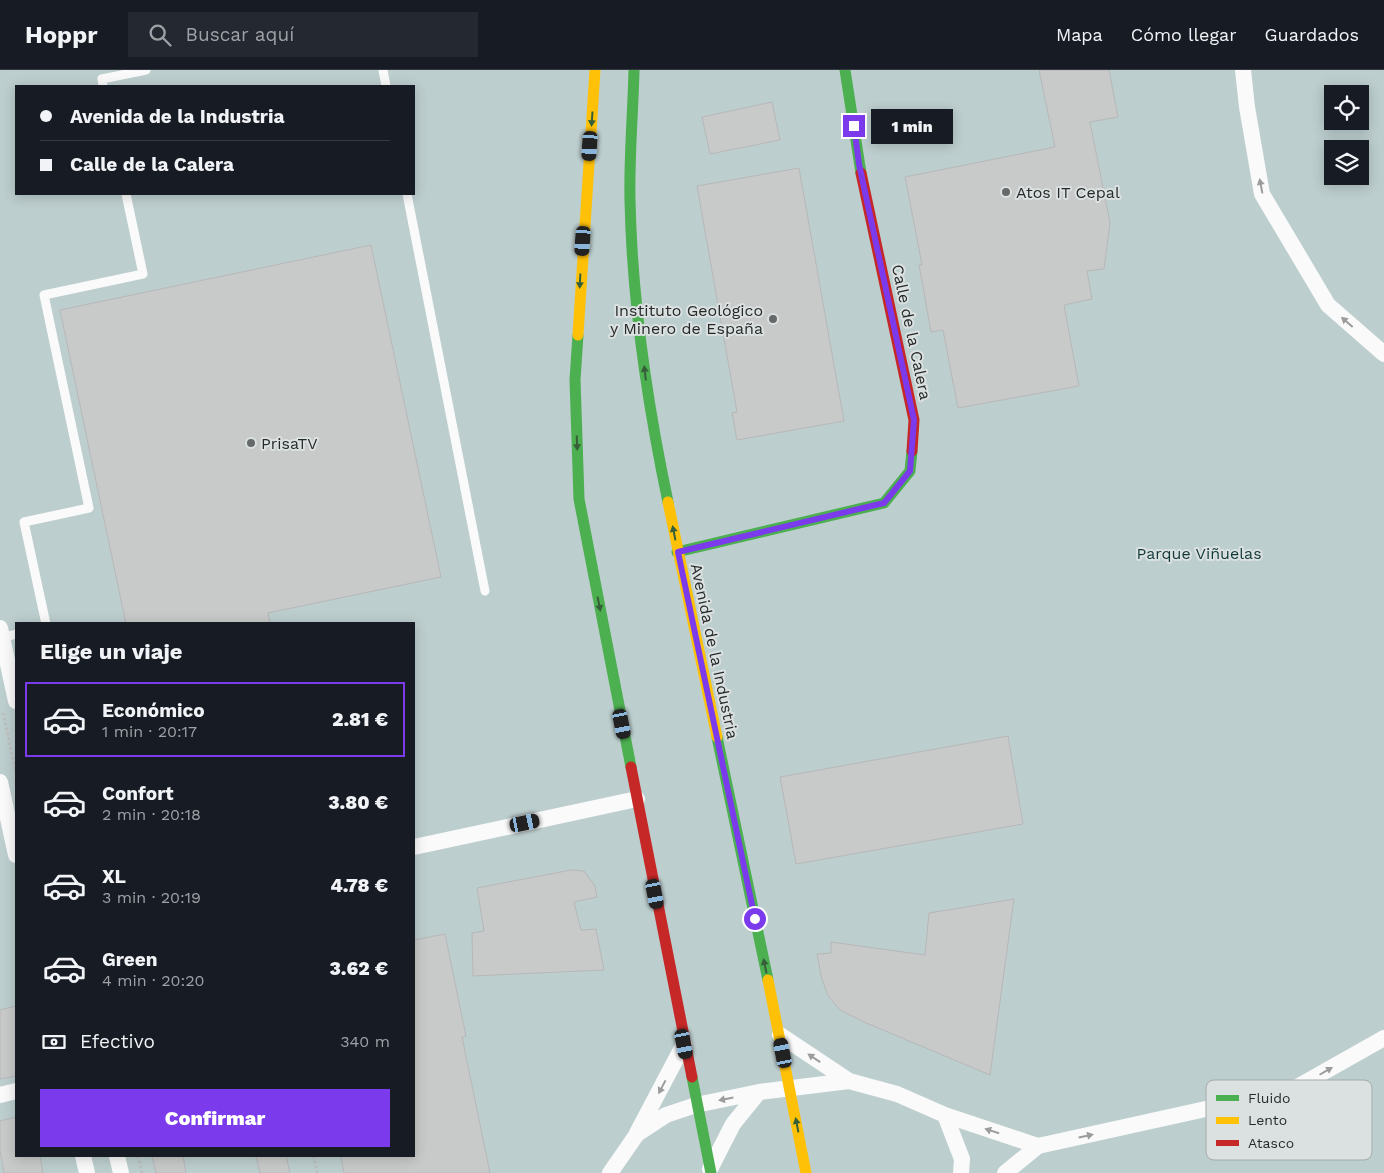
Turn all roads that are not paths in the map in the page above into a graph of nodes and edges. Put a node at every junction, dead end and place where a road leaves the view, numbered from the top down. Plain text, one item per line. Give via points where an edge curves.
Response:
1 (146, 70) edge
2 (383, 70) edge
3 (595, 70) edge
4 (634, 70) edge
5 (845, 70) edge
6 (1243, 70) edge
7 (104, 85) edge
8 (386, 85) edge
9 (126, 195) edge
10 (407, 195) edge
11 (1384, 354) edge
12 (678, 552) junction
13 (485, 591) dead end
14 (46, 622) edge
15 (6, 633) edge
16 (15, 694) edge
17 (0, 782) edge
18 (637, 799) junction
19 (10, 847) edge
20 (415, 847) edge
21 (780, 1035) junction
22 (1384, 1038) edge
23 (684, 1044) junction
24 (1310, 1080) edge
25 (849, 1081) junction
26 (790, 1090) junction
27 (15, 1091) edge
28 (759, 1092) junction
29 (0, 1095) edge
30 (696, 1105) junction
31 (1206, 1109) edge
32 (945, 1115) junction
33 (637, 1134) junction
34 (1038, 1146) junction
35 (83, 1157) edge
36 (117, 1157) edge
37 (711, 1171) edge
38 (87, 1173) edge
39 (121, 1173) edge
40 (610, 1173) edge
41 (806, 1173) edge
42 (961, 1173) edge
43 (1005, 1173) edge

1 - 7 lane via 102,79
2 - 8 lane
3 -> 18 street via 575,380 579,499
12 -> 4 street, Avenida de la Industria via 650,416 636,306 630,199
5 - 12 street, Calle de la Calera via 859,164 914,420 910,471 884,503
11 -> 6 street via 1328,305 1262,194
9 - 14 lane via 143,274 44,295 89,508 24,522
10 - 13 lane
21 -> 12 street, Avenida de la Industria
15 - 16 street
17 - 19 street
18 - 20 street
18 - 23 street
25 -> 21 street
21 - 26 street, Avenida de la Industria
24 -> 22 street
23 - 30 street
23 -> 33 street
25 - 26 street
25 - 32 street via 897,1094
26 - 28 street
41 -> 26 street, Avenida de la Industria
27 - 29 street
28 -> 30 street
28 - 37 street via 733,1124
30 - 33 street via 666,1115
30 - 37 street
34 -> 31 street
34 -> 32 street
32 - 42 street via 962,1159
33 - 40 street
34 - 43 street
35 - 38 street
36 - 39 street

